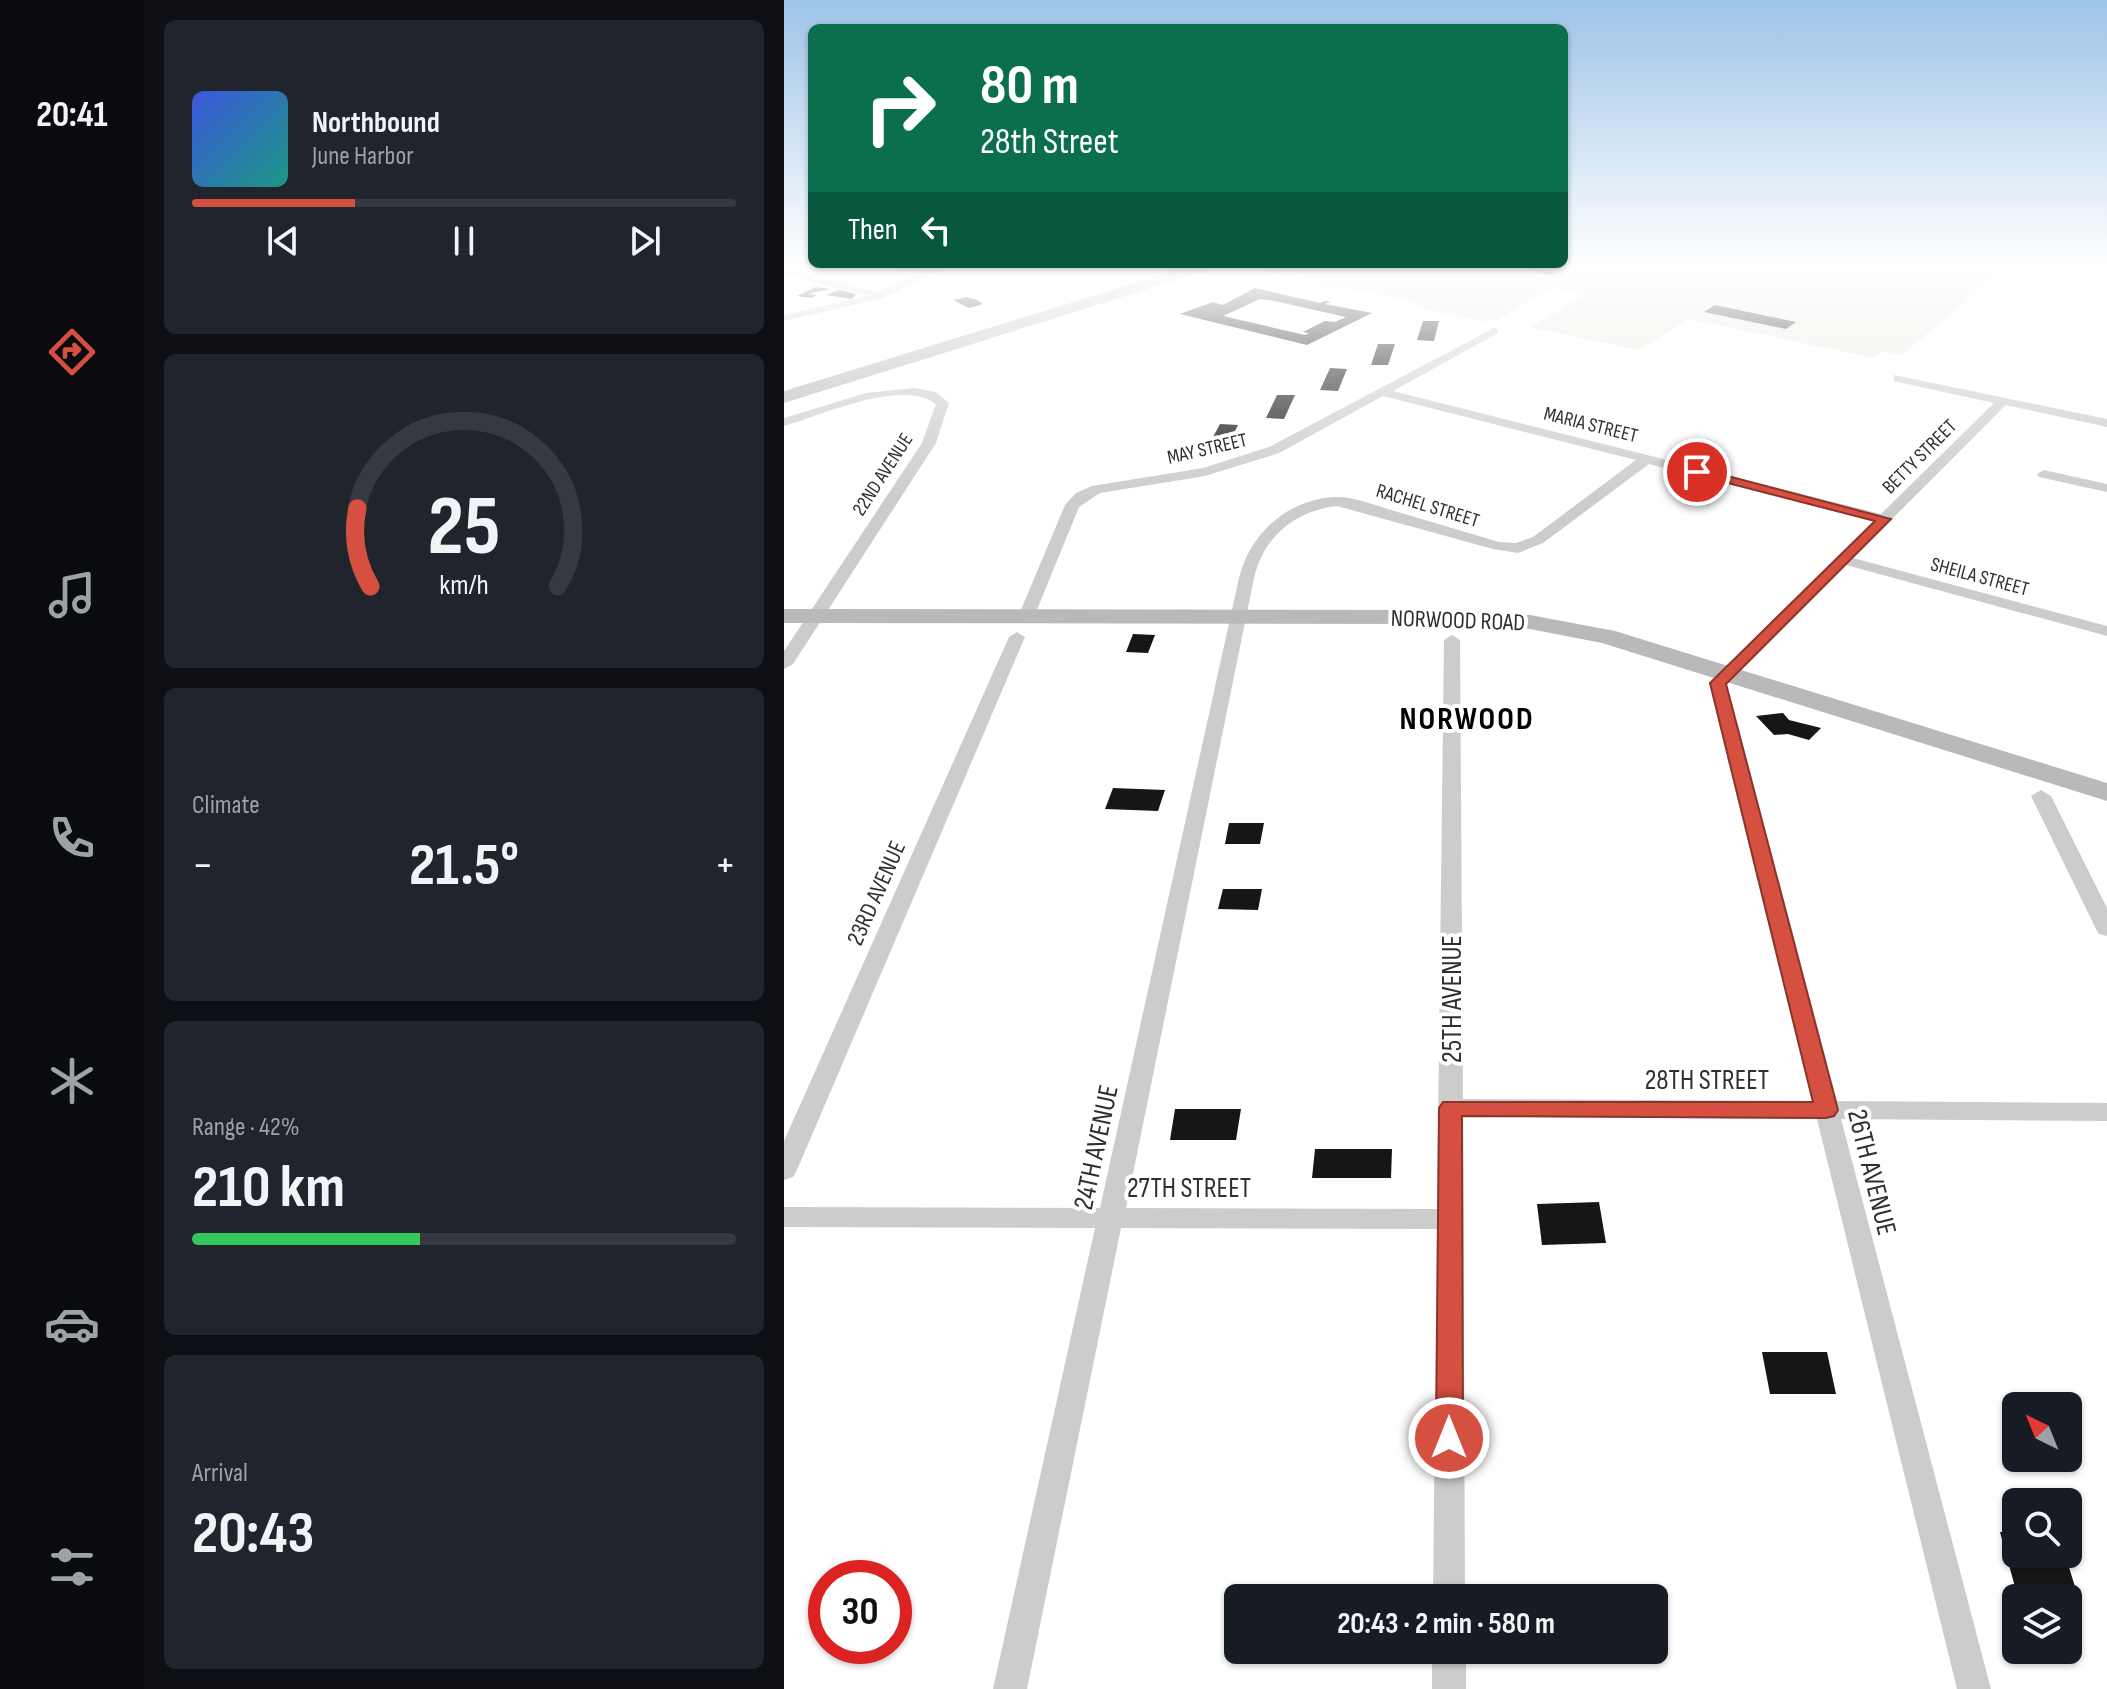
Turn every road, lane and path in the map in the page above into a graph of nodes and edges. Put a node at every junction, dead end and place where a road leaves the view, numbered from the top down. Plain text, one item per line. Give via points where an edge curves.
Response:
1 (912, 342) edge
2 (962, 342) edge
3 (1474, 342) edge
4 (1898, 378) dead end
5 (784, 381) edge
6 (1382, 392) junction
7 (784, 397) edge
8 (2002, 402) junction
9 (784, 422) edge
10 (2107, 423) edge
11 (1647, 459) junction
12 (2044, 474) dead end
13 (2107, 488) edge
14 (1884, 519) junction
15 (1843, 560) junction
16 (784, 616) edge
17 (814, 616) junction
18 (1239, 617) junction
19 (1021, 627) junction
20 (2107, 631) edge
21 (1452, 640) dead end
22 (784, 664) edge
23 (1728, 674) junction
24 (2107, 792) edge
25 (2041, 796) dead end
26 (2107, 929) edge
27 (1450, 1108) junction
28 (1826, 1110) junction
29 (2107, 1112) edge
30 (784, 1170) edge
31 (784, 1217) edge
32 (1111, 1218) junction
33 (1450, 1219) junction
34 (1449, 1584) edge
35 (1449, 1664) edge
36 (1010, 1689) edge
37 (1449, 1689) edge
38 (1974, 1689) edge

1 - 5 main road
2 - 7 main road
3 - 6 street, MAY STREET
4 - 8 street
6 - 11 street, MARIA STREET
6 - 19 street, MAY STREET via 1256,458 1081,496 1072,505
8 - 10 street
8 - 14 street, BETTY STREET
9 - 17 street, 22ND AVENUE via 875,394 934,396 943,403 929,443
11 - 14 street, MARIA STREET
11 - 18 street, RACHEL STREET via 1538,540 1518,548 1348,502 1316,505 1261,540
12 - 13 street
14 - 15 street, BETTY STREET
15 - 20 street, SHEILA STREET
15 - 23 street, BETTY STREET
16 - 17 main road, NORWOOD ROAD
17 - 19 main road, NORWOOD ROAD
17 - 22 street, 22ND AVENUE
18 - 19 main road, NORWOOD ROAD
18 - 23 main road, NORWOOD ROAD via 1530,622 1606,636
18 - 32 street, 24TH AVENUE
19 - 30 street, 23RD AVENUE
21 - 27 street, 25TH AVENUE
23 - 24 main road, NORWOOD ROAD
23 - 28 street, 26TH AVENUE via 1718,683
25 - 26 street
27 - 28 street, 28TH STREET
27 - 33 street, 25TH AVENUE
28 - 29 street, 28TH STREET
28 - 38 street, 26TH AVENUE
31 - 32 street, 27TH STREET
32 - 33 street, 27TH STREET
32 - 36 street, 24TH AVENUE
33 - 34 street, 25TH AVENUE
35 - 37 street

